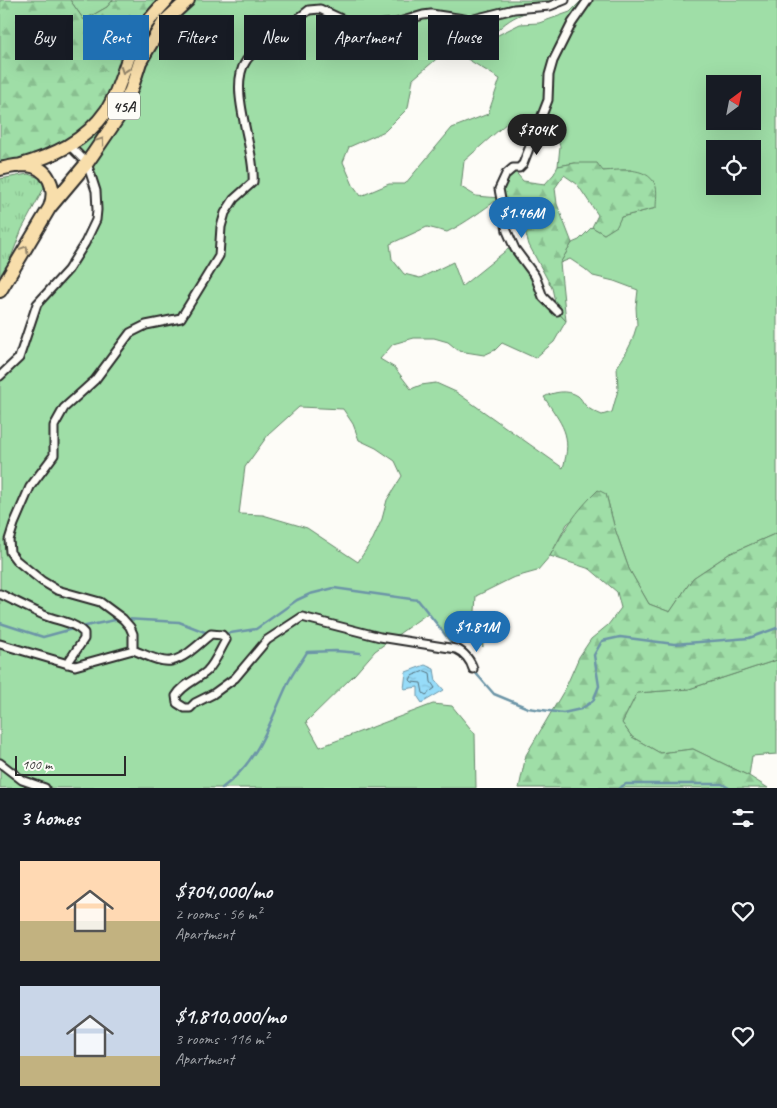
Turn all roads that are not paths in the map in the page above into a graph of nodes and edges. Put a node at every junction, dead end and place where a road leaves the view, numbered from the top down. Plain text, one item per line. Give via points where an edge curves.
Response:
1 (167, 0) edge
2 (188, 0) edge
3 (565, 0) edge
4 (588, 0) edge
5 (70, 146) junction
6 (87, 163) junction
7 (18, 166) junction
8 (0, 169) edge
9 (50, 206) junction
10 (0, 291) edge
11 (557, 311) dead end
12 (0, 376) edge
13 (0, 594) edge
14 (0, 644) edge
15 (133, 650) junction
16 (67, 664) junction
17 (473, 669) dead end
18 (0, 763) edge
19 (45, 788) edge

1 -> 5 highway, 45A via 138,37 108,109
6 -> 2 highway, 45A via 119,116 140,62 164,22
3 - 15 street via 550,6 514,9 470,20 431,14 396,23 362,26 313,9 246,60 240,77 240,98 254,167 253,182 234,199 225,214 217,259 181,318 146,325 130,333 95,380 60,414 54,426 54,455 30,487 9,540 10,552 16,560 42,581 57,590 100,602 123,619 133,634
4 - 11 street via 553,60 548,100 523,164 506,174 499,189 507,231 515,249 535,276 543,297
5 - 6 street
5 - 7 highway, 45A
6 - 9 highway, 45A
6 - 12 street via 96,191 96,220 92,230 68,270 37,304 22,354
7 - 8 highway, 45A
7 - 9 highway, 45A via 33,166 46,174 53,192
10 -> 9 highway, 45A
13 - 16 street via 84,633 84,639
14 - 16 street
15 - 16 street via 76,666
15 - 17 street via 170,661 192,650 211,634 222,635 226,640 213,664 176,696 177,703 185,708 190,708 235,678 267,640 302,617 458,650
18 - 19 street via 22,780

